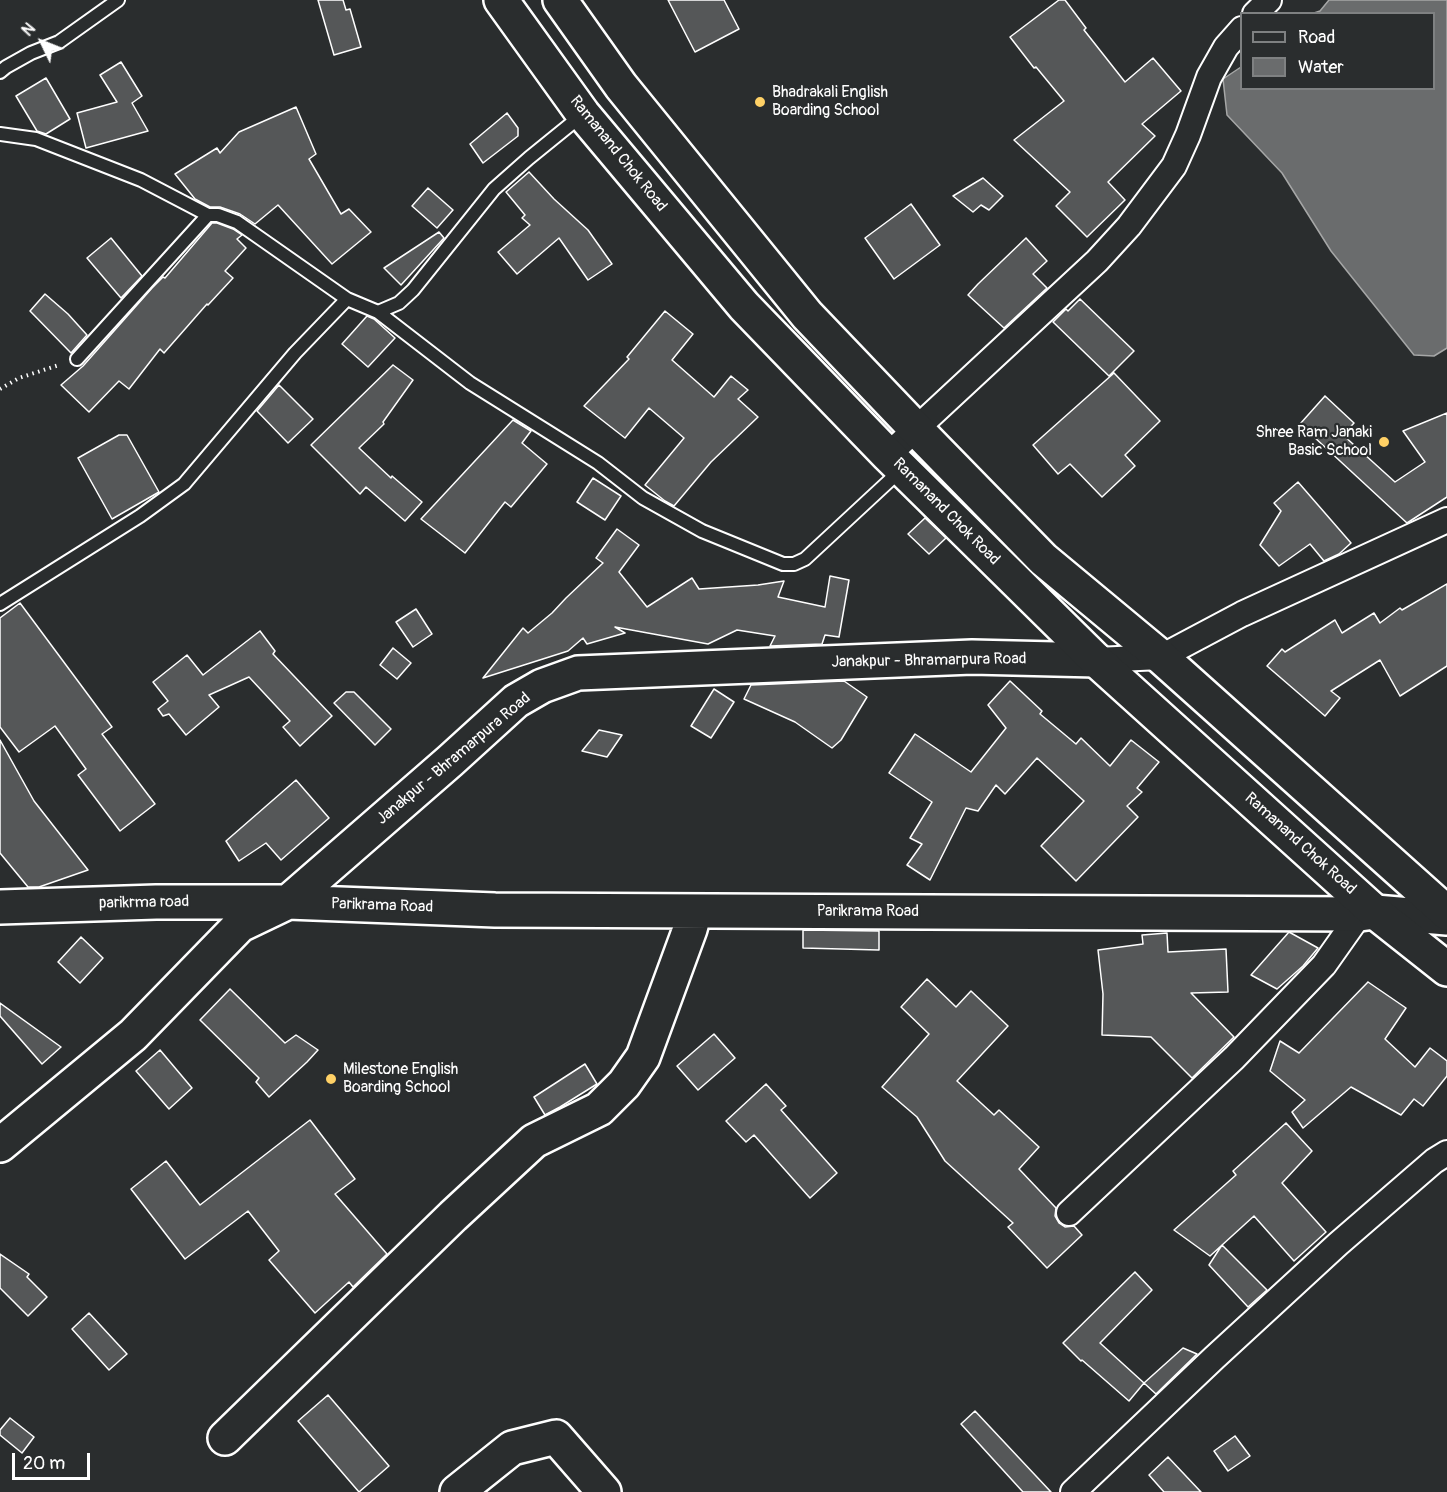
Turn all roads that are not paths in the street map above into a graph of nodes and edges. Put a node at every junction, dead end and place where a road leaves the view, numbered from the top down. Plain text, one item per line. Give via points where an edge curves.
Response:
1 (118, 0) edge
2 (501, 0) edge
3 (560, 0) edge
4 (1269, 0) edge
5 (1257, 12) edge
6 (1240, 31) edge
7 (0, 72) edge
8 (583, 114) junction
9 (0, 134) edge
10 (208, 215) junction
11 (347, 299) junction
12 (378, 312) junction
13 (77, 359) road end
14 (916, 429) junction
15 (895, 462) junction
16 (1447, 520) edge
17 (0, 604) edge
18 (1161, 657) junction
19 (1096, 660) junction
20 (288, 902) junction
21 (0, 908) edge
22 (695, 911) junction
23 (1367, 913) junction
24 (1447, 913) edge
25 (1447, 918) edge
26 (1447, 969) edge
27 (0, 1145) edge
28 (1447, 1153) edge
29 (1069, 1212) dead end
30 (225, 1438) dead end
31 (457, 1492) edge
32 (604, 1492) edge
33 (1073, 1492) edge

1 - 7 lane via 59,42
2 - 8 main road, Ramanand Chok Road
3 - 14 main road via 621,86 807,315
4 - 5 street
6 - 14 street via 1209,77 1174,166 1129,226 1097,261
8 - 12 lane via 494,189 413,290 399,303
8 - 15 main road, Ramanand Chok Road via 744,306
9 - 10 lane via 36,139 141,180
10 - 11 lane via 237,222
10 - 13 lane
11 - 12 lane
11 - 17 lane via 295,353 184,484
12 - 15 lane via 470,383 598,463 643,498 702,531 783,564 805,559
14 - 15 street
14 - 18 main road via 1043,559
15 - 19 main road, Ramanand Chok Road
16 - 18 street via 1242,614
18 - 19 street
18 - 24 main road
19 - 20 main road, Janakpur - Bhramarpura Road via 972,657 578,673 516,701
19 - 23 main road, Ramanand Chok Road
20 - 21 main road, parikrma road
20 - 22 main road, Parikrama Road via 495,910
20 - 27 main road, Janakpur - Bhramarpura Road via 240,925 133,1035
22 - 23 main road, Parikrama Road
22 - 30 main road via 642,1057 624,1084 599,1109 534,1141
23 - 25 main road, Parikrama Road
23 - 26 main road, Ramanand Chok Road
23 - 29 street via 1324,965 1234,1058
28 - 33 street via 1338,1244
31 - 32 main road via 512,1448 556,1437

